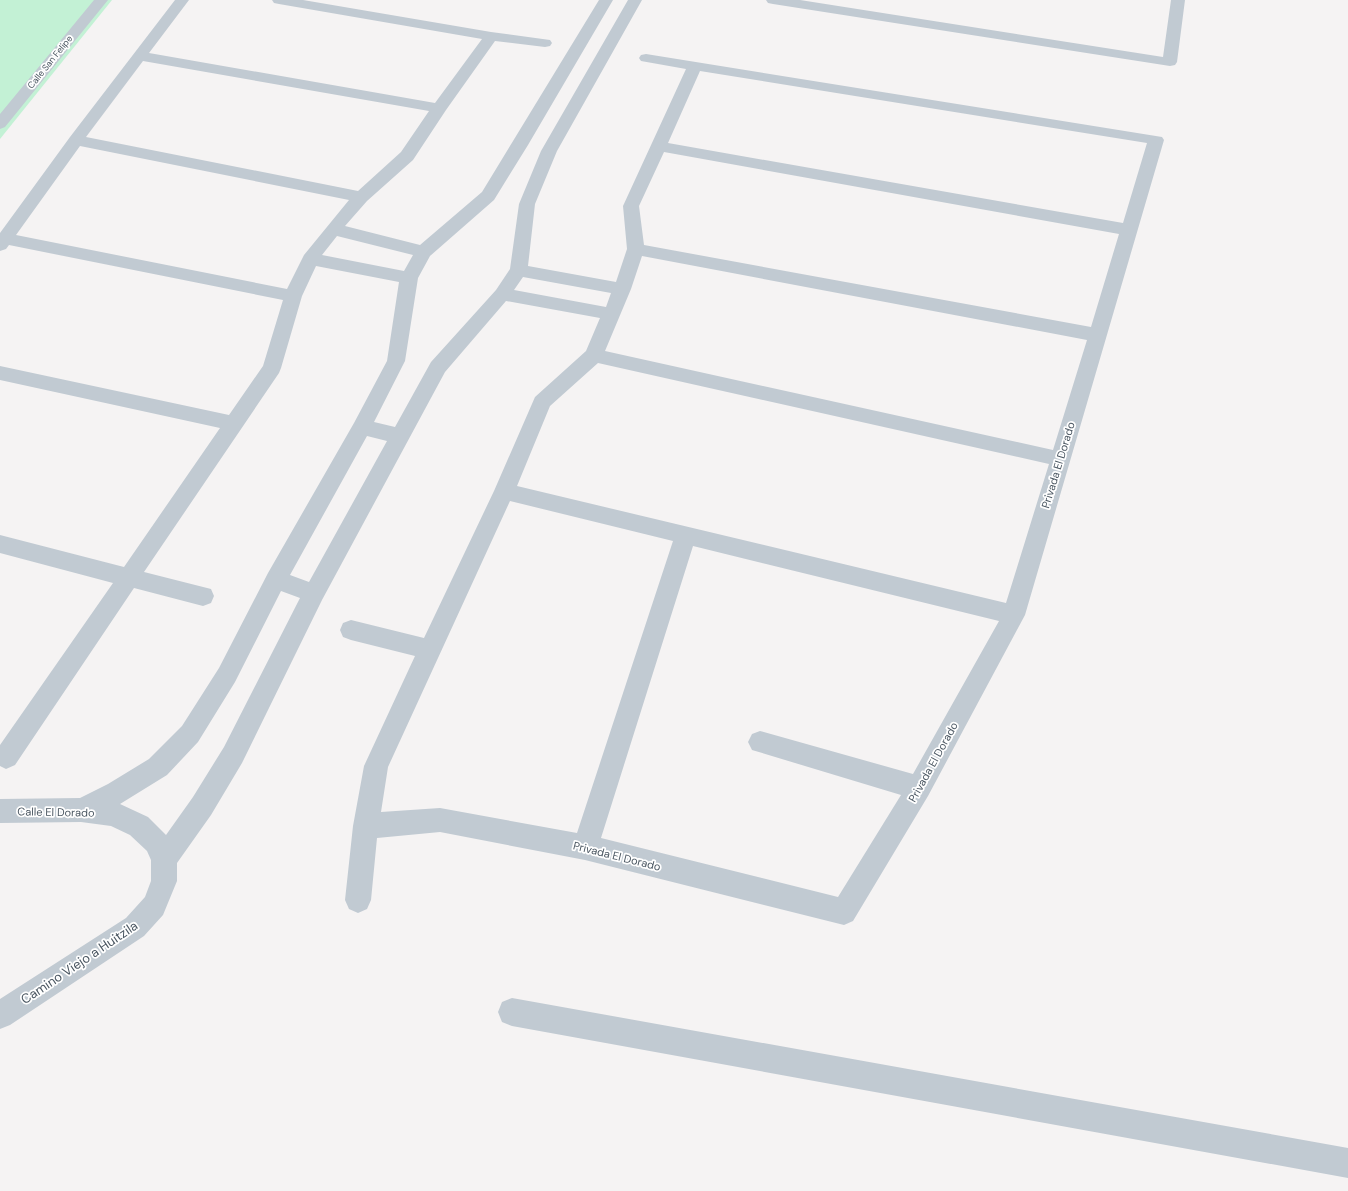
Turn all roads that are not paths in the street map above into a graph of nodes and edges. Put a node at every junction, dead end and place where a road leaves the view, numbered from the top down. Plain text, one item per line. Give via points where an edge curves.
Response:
1 (101, 0) edge
2 (182, 0) edge
3 (279, 0) edge
4 (606, 0) edge
5 (635, 0) edge
6 (773, 0) edge
7 (1178, 0) edge
8 (491, 36) junction
9 (545, 43) dead end
10 (139, 56) junction
11 (646, 58) dead end
12 (695, 66) junction
13 (439, 108) junction
14 (0, 124) edge
15 (76, 140) junction
16 (520, 145) junction
17 (658, 146) junction
18 (549, 151) junction
19 (361, 197) junction
20 (333, 229) junction
21 (1129, 230) junction
22 (2, 242) edge
23 (636, 249) junction
24 (423, 252) junction
25 (310, 259) junction
26 (519, 270) junction
27 (409, 278) junction
28 (622, 289) junction
29 (502, 294) junction
30 (293, 296) junction
31 (611, 314) junction
32 (1098, 334) junction
33 (594, 355) junction
34 (0, 373) edge
35 (234, 424) junction
36 (362, 427) junction
37 (400, 436) junction
38 (1060, 459) junction
39 (504, 491) junction
40 (686, 535) junction
41 (0, 544) edge
42 (129, 578) junction
43 (276, 580) junction
44 (314, 593) junction
45 (203, 596) dead end
46 (1014, 615) junction
47 (351, 630) dead end
48 (430, 650) junction
49 (760, 742) dead end
50 (6, 757) dead end
51 (920, 788) junction
52 (81, 810) junction
53 (0, 811) edge
54 (366, 826) junction
55 (585, 847) junction
56 (164, 859) junction
57 (358, 900) dead end
58 (512, 1012) dead end
59 (0, 1015) edge
60 (1348, 1163) edge

1 - 14 street, Calle San Felipe
2 - 10 street
3 - 8 street
4 - 16 street
5 - 18 street
6 - 7 street via 1170,62
8 - 9 street
8 - 13 street
10 - 13 street
10 - 15 street
11 - 12 street
12 - 17 street
12 - 21 street, Privada El Dorado via 1156,140
13 - 19 street via 407,156
15 - 19 street
15 - 22 street
16 - 18 street
16 - 24 street via 488,196
17 - 21 street
17 - 23 street via 631,206
18 - 26 street via 527,204
19 - 20 street
20 - 24 street
20 - 25 street
21 - 32 street, Privada El Dorado
22 - 30 street
23 - 28 street
23 - 32 street
24 - 27 street
25 - 27 street
25 - 30 street
26 - 28 street
26 - 29 street
27 - 36 street via 396,362
28 - 31 street
29 - 31 street
29 - 37 street via 438,366
30 - 35 street via 272,368
31 - 33 street
32 - 38 street, Privada El Dorado
33 - 38 street
33 - 39 street via 542,402
34 - 35 street
35 - 42 street
36 - 37 street
36 - 43 street
37 - 44 street
38 - 46 street, Privada El Dorado
39 - 40 street
39 - 48 street
40 - 46 street
40 - 55 street
41 - 42 street
42 - 45 street
42 - 50 street
43 - 44 street
43 - 52 street via 227,675 190,734 158,767 117,793
44 - 56 street via 232,755 202,806
46 - 51 street, Privada El Dorado
47 - 48 street
48 - 54 street via 376,766
49 - 51 street
51 - 55 street, Privada El Dorado via 844,912
52 - 53 street, Calle El Dorado
52 - 56 street, Calle El Dorado via 113,814 139,826 156,842
54 - 55 street, Privada El Dorado via 440,820
54 - 57 street
56 - 59 street, Camino Viejo a Huitzila via 164,881 154,906 135,928
58 - 60 street

